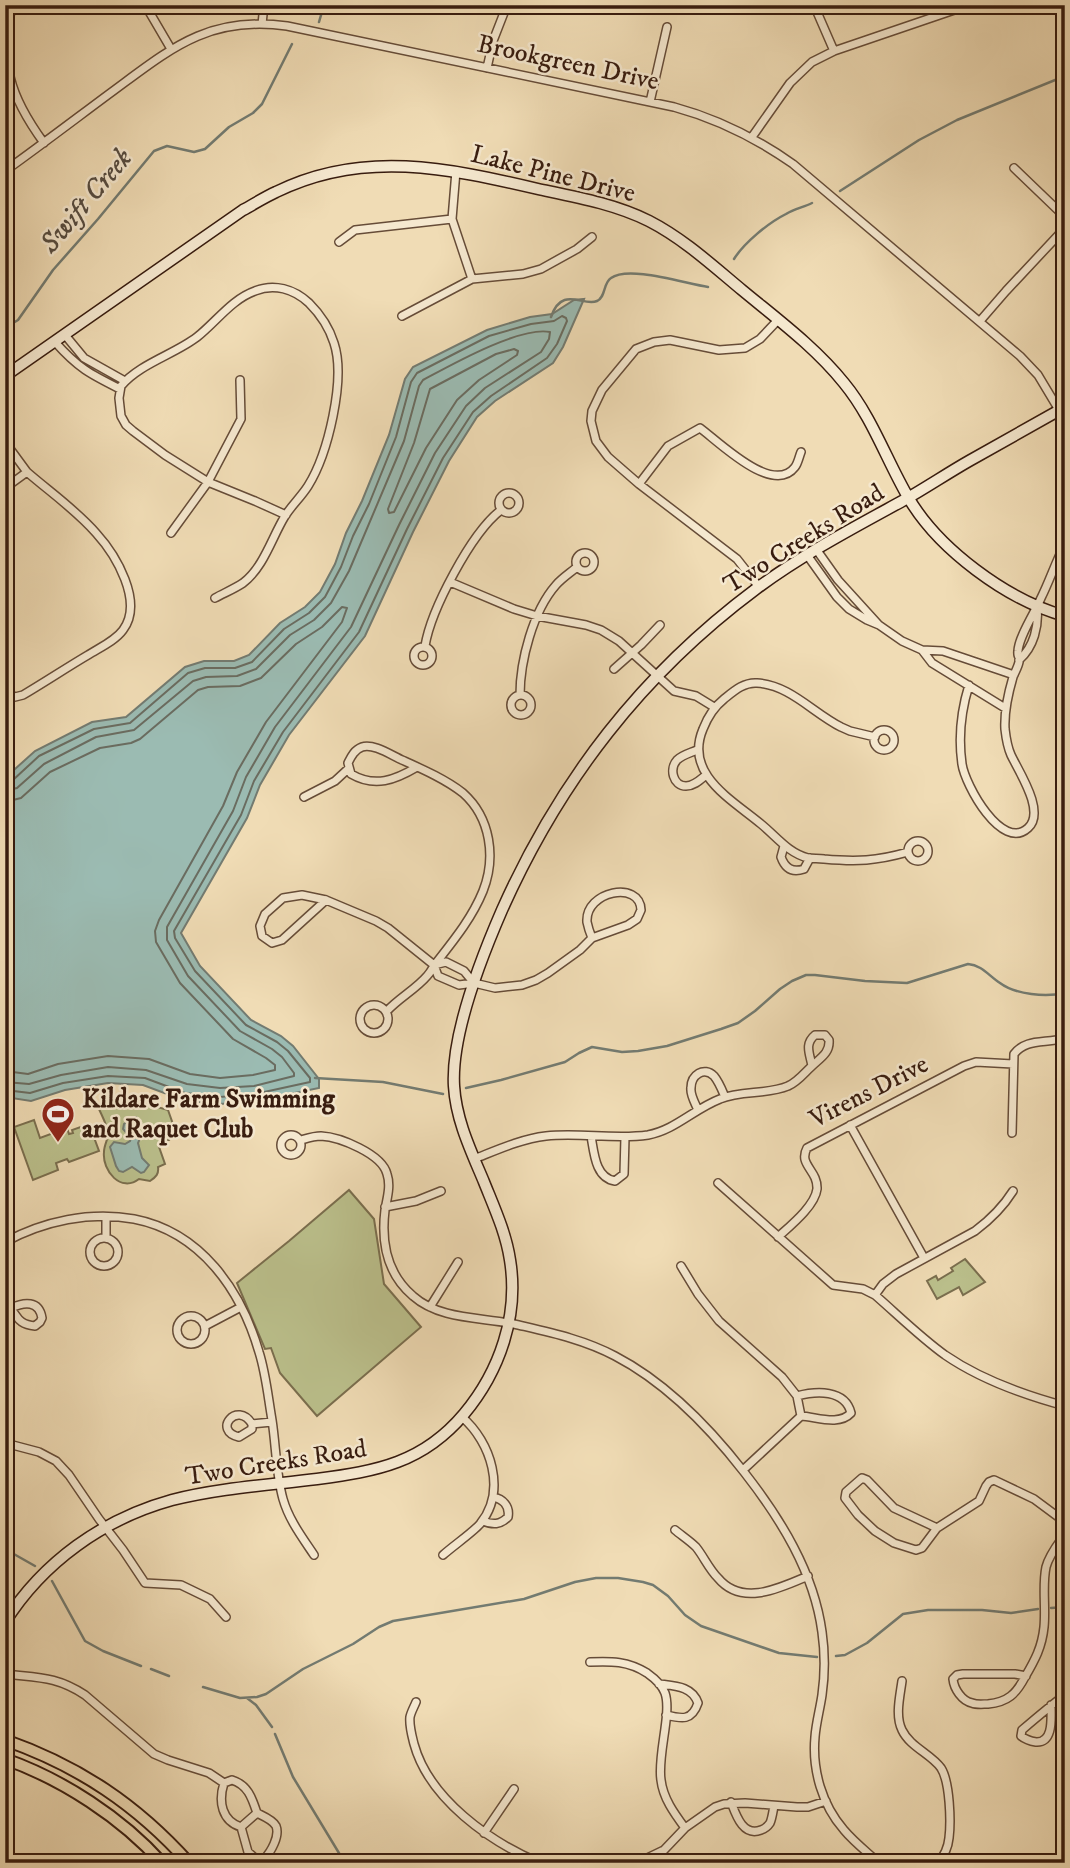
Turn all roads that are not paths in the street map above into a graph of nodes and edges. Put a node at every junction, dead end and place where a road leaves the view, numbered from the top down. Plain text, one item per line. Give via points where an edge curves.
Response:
1 (12, 5) edge
2 (264, 5) edge
3 (507, 5) edge
4 (814, 5) edge
5 (969, 5) edge
6 (956, 7) edge
7 (147, 8) dead end
8 (262, 24) junction
9 (667, 26) dead end
10 (171, 49) junction
11 (834, 51) junction
12 (487, 68) junction
13 (650, 102) junction
14 (752, 137) junction
15 (44, 143) junction
16 (1014, 168) dead end
17 (456, 170) junction
18 (5, 171) edge
19 (1065, 217) edge
20 (452, 219) junction
21 (1065, 228) edge
22 (592, 237) dead end
23 (338, 242) dead end
24 (472, 279) junction
25 (402, 316) dead end
26 (778, 320) junction
27 (980, 321) junction
28 (65, 335) junction
29 (55, 342) junction
30 (5, 376) edge
31 (240, 380) dead end
32 (125, 381) junction
33 (120, 389) junction
34 (1062, 408) edge
35 (5, 442) edge
36 (801, 452) dead end
37 (27, 472) junction
38 (208, 482) junction
39 (639, 484) junction
40 (5, 488) edge
41 (908, 498) junction
42 (501, 510) dead end
43 (286, 515) junction
44 (172, 533) dead end
45 (1065, 544) edge
46 (812, 552) junction
47 (578, 567) dead end
48 (450, 582) junction
49 (759, 587) junction
50 (215, 598) dead end
51 (1037, 607) junction
52 (537, 616) junction
53 (1065, 616) edge
54 (660, 625) dead end
55 (879, 625) junction
56 (425, 646) dead end
57 (922, 650) junction
58 (631, 652) junction
59 (614, 669) dead end
60 (1014, 675) junction
61 (656, 676) junction
62 (969, 685) junction
63 (5, 693) edge
64 (520, 695) dead end
65 (714, 707) junction
66 (1005, 708) junction
67 (875, 737) dead end
68 (697, 750) junction
69 (416, 767) junction
70 (348, 769) junction
71 (706, 775) junction
72 (304, 797) dead end
73 (784, 846) junction
74 (908, 852) dead end
75 (810, 858) junction
76 (326, 900) junction
77 (592, 938) junction
78 (434, 965) junction
79 (474, 983) junction
80 (387, 1011) junction
81 (1065, 1038) edge
82 (1013, 1064) junction
83 (812, 1066) dead end
84 (725, 1097) junction
85 (698, 1110) junction
86 (850, 1125) junction
87 (1012, 1133) dead end
88 (591, 1136) junction
89 (625, 1137) junction
90 (301, 1140) dead end
91 (474, 1158) junction
92 (718, 1183) dead end
93 (441, 1191) dead end
94 (1013, 1191) dead end
95 (385, 1207) junction
96 (106, 1217) junction
97 (778, 1237) junction
98 (106, 1238) dead end
99 (5, 1242) edge
100 (924, 1258) junction
101 (458, 1262) dead end
102 (681, 1266) dead end
103 (874, 1295) junction
104 (241, 1307) junction
105 (430, 1307) junction
106 (510, 1323) junction
107 (205, 1326) junction
108 (1065, 1395) edge
109 (797, 1396) junction
110 (1063, 1406) edge
111 (801, 1416) junction
112 (462, 1417) junction
113 (272, 1422) junction
114 (252, 1424) dead end
115 (5, 1443) edge
116 (743, 1470) junction
117 (280, 1484) junction
118 (493, 1497) junction
119 (483, 1521) junction
120 (1065, 1522) edge
121 (106, 1527) junction
122 (937, 1528) junction
123 (675, 1530) dead end
124 (1065, 1534) edge
125 (314, 1555) dead end
126 (443, 1555) dead end
127 (808, 1576) junction
128 (226, 1617) dead end
129 (5, 1622) edge
130 (590, 1662) dead end
131 (5, 1674) edge
132 (1026, 1676) junction
133 (902, 1681) dead end
134 (659, 1684) junction
135 (1065, 1695) edge
136 (416, 1702) dead end
137 (1052, 1705) junction
138 (666, 1715) junction
139 (5, 1740) edge
140 (5, 1759) edge
141 (224, 1783) junction
142 (514, 1789) dead end
143 (826, 1801) junction
144 (731, 1802) junction
145 (774, 1806) junction
146 (257, 1813) junction
147 (242, 1827) junction
148 (685, 1828) junction
149 (484, 1833) junction
150 (5, 1860) edge
151 (11, 1863) edge
152 (162, 1863) edge
153 (189, 1863) edge
154 (540, 1863) edge
155 (637, 1863) edge
156 (879, 1863) edge
157 (937, 1863) edge

1 - 15 street via 8,69 20,108
2 - 8 street
3 - 12 street
4 - 11 street
5 - 6 street
6 - 11 street
7 - 10 street
8 - 10 street, Brookgreen Drive via 215,29
8 - 12 street, Brookgreen Drive
9 - 13 street
10 - 15 street, Brookgreen Drive
11 - 14 street via 798,74
12 - 13 street, Brookgreen Drive
13 - 14 street, Brookgreen Drive via 713,118
14 - 27 street, Brookgreen Drive via 793,164
15 - 18 street, Brookgreen Drive
16 - 19 street
17 - 20 street
17 - 26 street, Lake Pine Drive via 602,203 649,221 694,250
17 - 28 street, Lake Pine Drive via 368,166 326,173 276,191
20 - 23 street via 355,230
20 - 24 street
21 - 27 street
22 - 24 street via 541,269
24 - 25 street
26 - 39 street via 745,348 719,350 661,340 629,355 602,390 591,421 596,441 608,457
26 - 41 street, Lake Pine Drive via 806,343 856,398
27 - 34 street, Brookgreen Drive via 1029,365
28 - 29 street, Lake Pine Drive
28 - 32 street via 84,358
29 - 30 street, Lake Pine Drive
29 - 33 street via 82,370
31 - 38 street via 241,419
32 - 33 street
32 - 43 street via 195,338 252,292 273,286 305,299 329,330 338,372 326,443 307,487
33 - 38 street via 119,406 126,425
34 - 41 street, Two Creeks Road
35 - 37 street
36 - 39 street via 793,470 770,476 700,428 668,446
37 - 40 street
37 - 63 street via 99,535 122,573 131,607 123,631 110,641 23,695
38 - 43 street
38 - 44 street
39 - 49 street via 737,559
41 - 46 street, Two Creeks Road
41 - 51 street, Lake Pine Drive via 953,551
42 - 48 street via 477,535
43 - 50 street via 256,570
45 - 51 street
46 - 49 street, Two Creeks Road
46 - 55 street
46 - 55 street via 842,603
47 - 52 street via 555,586
48 - 52 street
48 - 56 street
49 - 61 street, Two Creeks Road
51 - 53 street, Lake Pine Drive
51 - 60 street via 1018,650
52 - 58 street via 601,630
52 - 64 street via 523,663
54 - 58 street
55 - 57 street
57 - 60 street via 943,651
57 - 62 street via 932,663
58 - 59 street
58 - 61 street
60 - 66 street
61 - 65 street via 674,691 696,696
61 - 79 street, Two Creeks Road via 601,739 545,823 496,923
62 - 66 street
62 - 66 street via 960,731 963,768 985,810 1004,831 1020,834 1034,817 1029,791 1006,740
65 - 67 street via 740,687 757,683 789,692 850,732
65 - 68 street
68 - 71 street
68 - 71 street via 677,760 672,772 675,781 686,786
69 - 70 street via 400,777 379,781 355,777
69 - 70 street via 368,746 352,754
69 - 78 street via 465,795 483,822 491,847 488,874 476,906
70 - 72 street
71 - 73 street
73 - 75 street
73 - 75 street via 781,857 792,870 804,869
74 - 75 street via 862,862
76 - 76 street via 302,895 283,898 265,914 260,932 272,943 282,940
76 - 78 street via 388,928
77 - 77 street via 637,919 639,900 612,892 598,900 588,913
77 - 79 street via 536,980 505,988
78 - 79 street via 446,962 464,971
78 - 79 street via 438,976 459,985
78 - 80 street
79 - 91 street, Two Creeks Road via 458,1043 454,1084 459,1116
80 - 80 street via 369,1006 362,1012 362,1026 369,1032 381,1032 388,1023
81 - 82 street via 1021,1046
82 - 86 street, Virens Drive via 971,1063
82 - 87 street
83 - 84 street via 790,1085
84 - 85 street
84 - 85 street via 713,1075 698,1073 690,1091
85 - 89 street via 659,1132
86 - 97 street, Virens Drive via 807,1148 803,1157 814,1174 815,1195
86 - 100 street
88 - 89 street
88 - 89 street via 598,1166 611,1181 624,1174
88 - 91 street via 545,1136
90 - 95 street via 313,1136 335,1139 375,1158 388,1174
91 - 106 street, Two Creeks Road via 510,1257
92 - 97 street
93 - 95 street
94 - 100 street via 986,1223
95 - 105 street via 387,1259 404,1287
96 - 98 street
96 - 99 street via 53,1223
96 - 104 street via 151,1223 187,1241 216,1267
97 - 103 street via 833,1285
100 - 103 street via 888,1279
101 - 105 street
102 - 109 street via 719,1321
103 - 110 street via 957,1363
104 - 107 street
104 - 113 street via 259,1352
105 - 106 street
106 - 112 street, Two Creeks Road via 484,1386
106 - 116 street via 588,1344 630,1365 687,1409
107 - 107 street via 190,1316 181,1320 177,1329 183,1341 191,1344 203,1338
108 - 110 street
109 - 111 street
109 - 111 street via 833,1394 847,1403 851,1413 836,1420
111 - 116 street
112 - 117 street, Two Creeks Road via 396,1464 353,1475
112 - 118 street via 485,1446
113 - 114 street
113 - 117 street
115 - 121 street via 55,1461
116 - 127 street
117 - 121 street, Two Creeks Road via 172,1500
117 - 125 street via 296,1529
118 - 119 street
118 - 119 street via 505,1503 508,1517 498,1524
119 - 126 street
120 - 122 street via 994,1480 979,1501
121 - 128 street via 145,1583 181,1585 209,1599
121 - 129 street, Two Creeks Road via 50,1568
122 - 122 street via 922,1549 906,1548 866,1524 845,1499 846,1492 862,1478 894,1508
123 - 127 street via 695,1546 718,1579 736,1591 770,1591
124 - 132 street via 1046,1567 1042,1636
127 - 143 street via 824,1649 814,1760
130 - 134 street via 626,1663
131 - 141 street via 47,1677 72,1686 154,1754
132 - 132 street via 1009,1699 990,1704 965,1700 953,1679 963,1674
133 - 157 street via 901,1729 941,1768 948,1784 949,1839
134 - 138 street via 665,1693
134 - 138 street via 692,1691 698,1703 690,1716
135 - 137 street
136 - 149 street via 410,1726 423,1767 449,1802
137 - 137 street via 1021,1730 1025,1740 1045,1741
138 - 148 street via 660,1777 664,1796
139 - 153 main road via 67,1766 111,1793
140 - 152 main road via 92,1803
141 - 146 street via 232,1780 242,1785
141 - 147 street via 226,1818
142 - 149 street
143 - 145 street via 808,1807
143 - 156 street via 843,1830
144 - 145 street
144 - 145 street via 739,1823 755,1831 770,1823
144 - 148 street via 715,1807
146 - 147 street
146 - 147 street via 275,1825 277,1833 264,1859 248,1852
148 - 155 street via 664,1850
149 - 154 street
150 - 151 street

